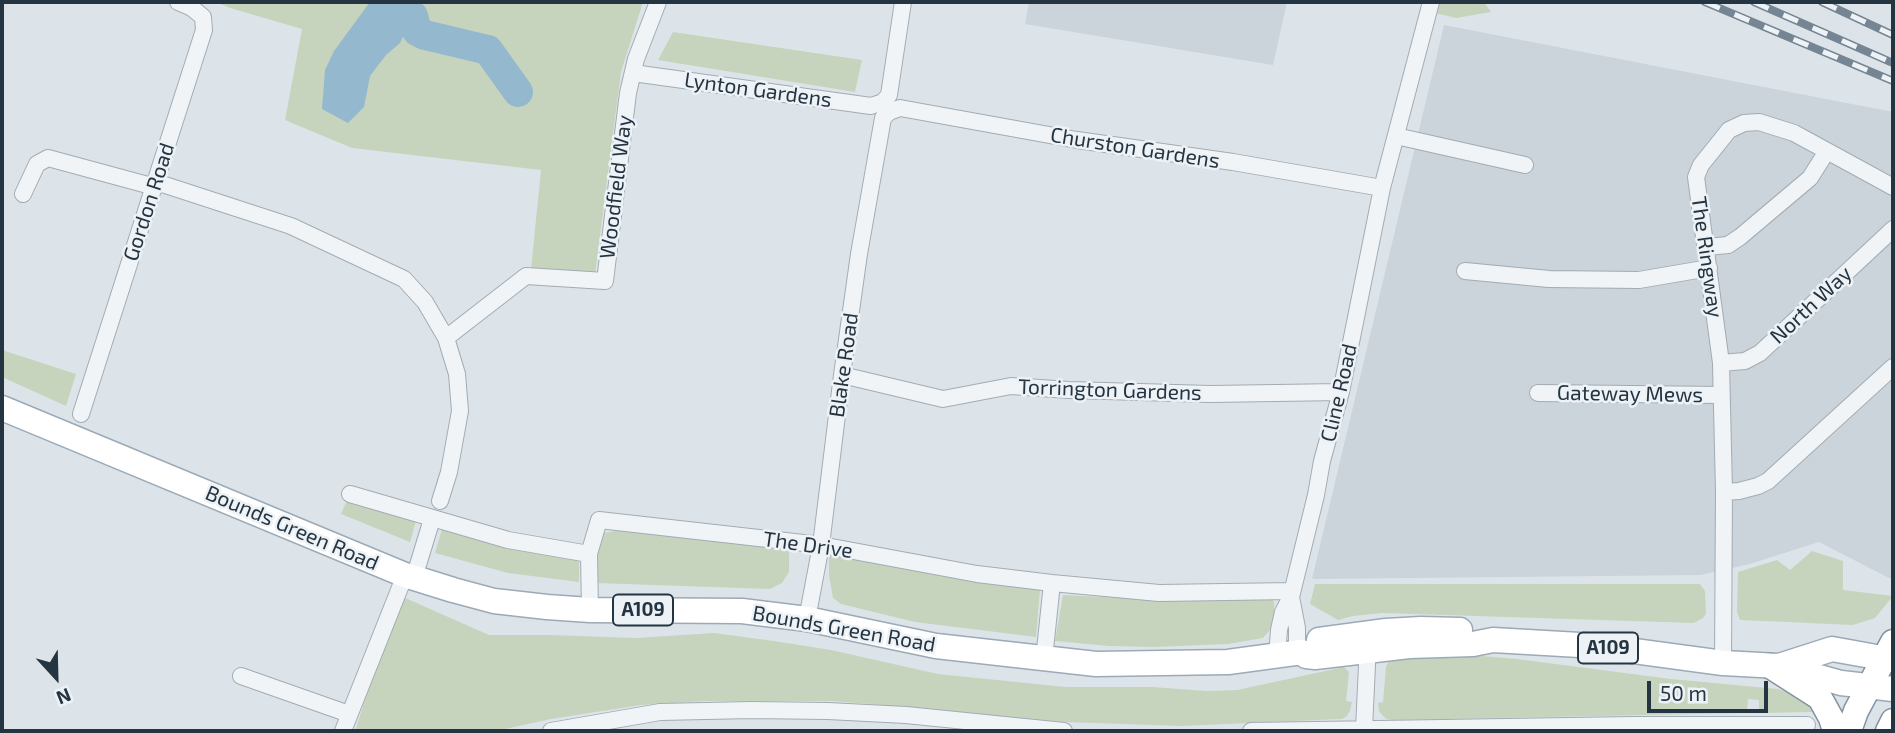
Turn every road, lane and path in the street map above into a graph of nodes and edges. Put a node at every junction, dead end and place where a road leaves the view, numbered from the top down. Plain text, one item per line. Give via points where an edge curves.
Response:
1 (178, 2) edge
2 (658, 2) edge
3 (903, 2) edge
4 (1431, 2) edge
5 (633, 73) junction
6 (886, 107) junction
7 (1396, 136) junction
8 (1827, 151) junction
9 (1525, 165) dead end
10 (155, 185) junction
11 (1893, 187) edge
12 (1382, 188) junction
13 (23, 194) dead end
14 (1893, 229) edge
15 (1707, 247) junction
16 (1709, 268) junction
17 (1465, 271) dead end
18 (446, 338) junction
19 (1721, 363) junction
20 (1893, 367) edge
21 (842, 374) junction
22 (1341, 392) junction
23 (1538, 393) dead end
24 (1721, 395) junction
25 (2, 408) edge
26 (80, 414) dead end
27 (1724, 492) junction
28 (350, 494) dead end
29 (440, 501) dead end
30 (432, 519) junction
31 (821, 545) junction
32 (589, 554) junction
33 (410, 577) junction
34 (1052, 583) junction
35 (1292, 594) junction
36 (590, 610) junction
37 (807, 620) junction
38 (1368, 642) junction
39 (1292, 653) junction
40 (1891, 655) edge
41 (1044, 659) junction
42 (1723, 663) junction
43 (1774, 666) junction
44 (241, 676) dead end
45 (1882, 687) edge
46 (349, 714) junction
47 (1893, 721) edge
48 (1807, 725) dead end
49 (1364, 729) junction
50 (343, 731) edge
51 (551, 731) edge
52 (1063, 731) edge
53 (1251, 731) edge
54 (1835, 731) edge
55 (1849, 731) edge
56 (1888, 731) edge

1 - 10 street, Gordon Road via 203,17 204,30
2 - 5 street, Woodfield Way
3 - 6 street, Blake Road
4 - 7 street, Cline Road
5 - 6 street, Lynton Gardens
5 - 18 street, Woodfield Way via 605,281 526,276
6 - 12 street, Churston Gardens
6 - 21 street, Blake Road
7 - 9 street
7 - 12 street, Cline Road
8 - 11 street, The Ringway
8 - 15 street via 1810,178 1740,237 1728,245
8 - 15 street, The Ringway via 1769,124 1744,123 1729,130 1696,177
10 - 13 street via 47,158 37,164
10 - 18 street via 292,226 404,279 425,302
10 - 26 street, Gordon Road
12 - 22 street, Cline Road
14 - 19 street, North Way via 1760,353 1745,361
15 - 16 street, The Ringway
16 - 17 street via 1639,280 1549,279
16 - 19 street, The Ringway
18 - 29 street via 457,374 460,411
19 - 24 street, The Ringway
20 - 27 street via 1768,481
21 - 22 street, Torrington Gardens via 943,399 1011,386 1210,394
21 - 31 street, Blake Road
22 - 35 street, Cline Road
23 - 24 street, Gateway Mews
24 - 27 street, The Ringway
25 - 33 main road, Bounds Green Road / A109
27 - 42 street, The Ringway
28 - 30 street
30 - 32 street via 508,540
30 - 33 street
31 - 32 street, The Drive via 599,520
31 - 34 street, The Drive
31 - 37 street, Blake Road
32 - 36 street, The Drive
33 - 36 main road, Bounds Green Road / A109 via 494,601
33 - 46 street
34 - 35 street, The Drive via 1159,593
34 - 41 street
35 - 39 street, Cline Road via 1279,630
36 - 37 main road, Bounds Green Road / A109 via 742,611
37 - 41 main road, Bounds Green Road / A109 via 936,646
38 - 39 main road, Bounds Green Road / A109 via 1319,640
38 - 42 main road, Bounds Green Road / A109 via 1421,629 1452,628 1493,640 1597,646
38 - 49 street
39 - 41 main road, Bounds Green Road / A109 via 1228,662 1158,664
40 - 43 main road, Bounds Green Road / A109 via 1832,649
40 - 45 main road
42 - 43 main road, Bounds Green Road / A109
43 - 45 main road, Bounds Green Road / A109 via 1840,683
43 - 54 main road via 1820,698
44 - 46 street
45 - 55 main road via 1856,711
46 - 50 street
47 - 56 main road
48 - 49 street
49 - 53 street
51 - 52 street via 660,712 828,710

